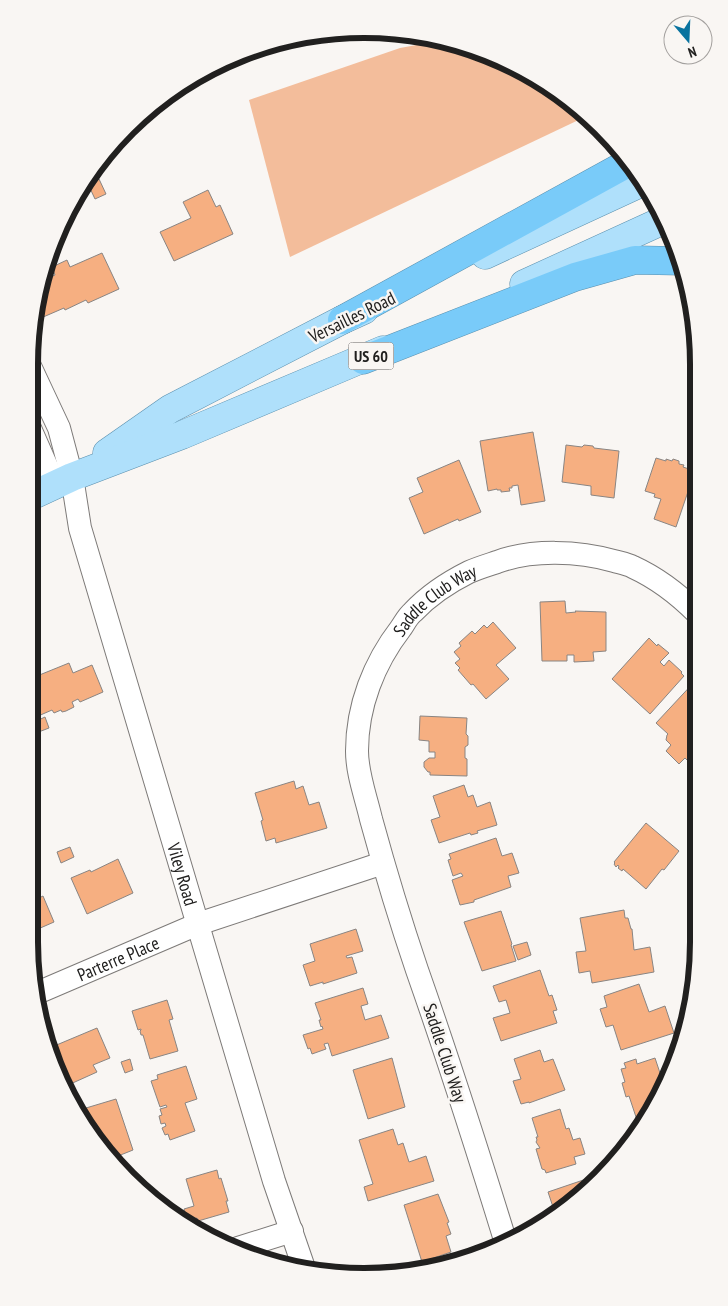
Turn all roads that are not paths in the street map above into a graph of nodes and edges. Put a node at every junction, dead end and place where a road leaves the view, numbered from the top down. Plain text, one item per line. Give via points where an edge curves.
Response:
1 (623, 166) edge
2 (636, 185) edge
3 (658, 223) edge
4 (674, 261) edge
5 (342, 320) junction
6 (363, 360) junction
7 (38, 383) edge
8 (38, 441) edge
9 (63, 481) junction
10 (38, 493) edge
11 (690, 606) edge
12 (383, 863) junction
13 (198, 924) junction
14 (41, 991) edge
15 (292, 1231) junction
16 (504, 1237) edge
17 (245, 1246) edge
18 (302, 1262) edge

1 - 5 highway
2 - 5 main road, Versailles Road / US 60
3 - 6 main road, Versailles Road / US 60
4 - 6 highway via 635,260 575,277
5 - 9 main road, Versailles Road / US 60 via 170,409
6 - 9 main road, Versailles Road / US 60
7 - 9 street via 59,428
8 - 9 street
9 - 10 main road, Versailles Road / US 60
9 - 13 street, Viley Road via 80,528
11 - 12 street, Saddle Club Way via 632,566 603,558 539,554 504,560 470,571 412,612 379,659 358,729 358,768
12 - 13 street
12 - 16 street, Saddle Club Way
13 - 14 street, Parterre Place
13 - 15 street, Viley Road via 274,1181
15 - 17 street
15 - 18 street, Viley Road

